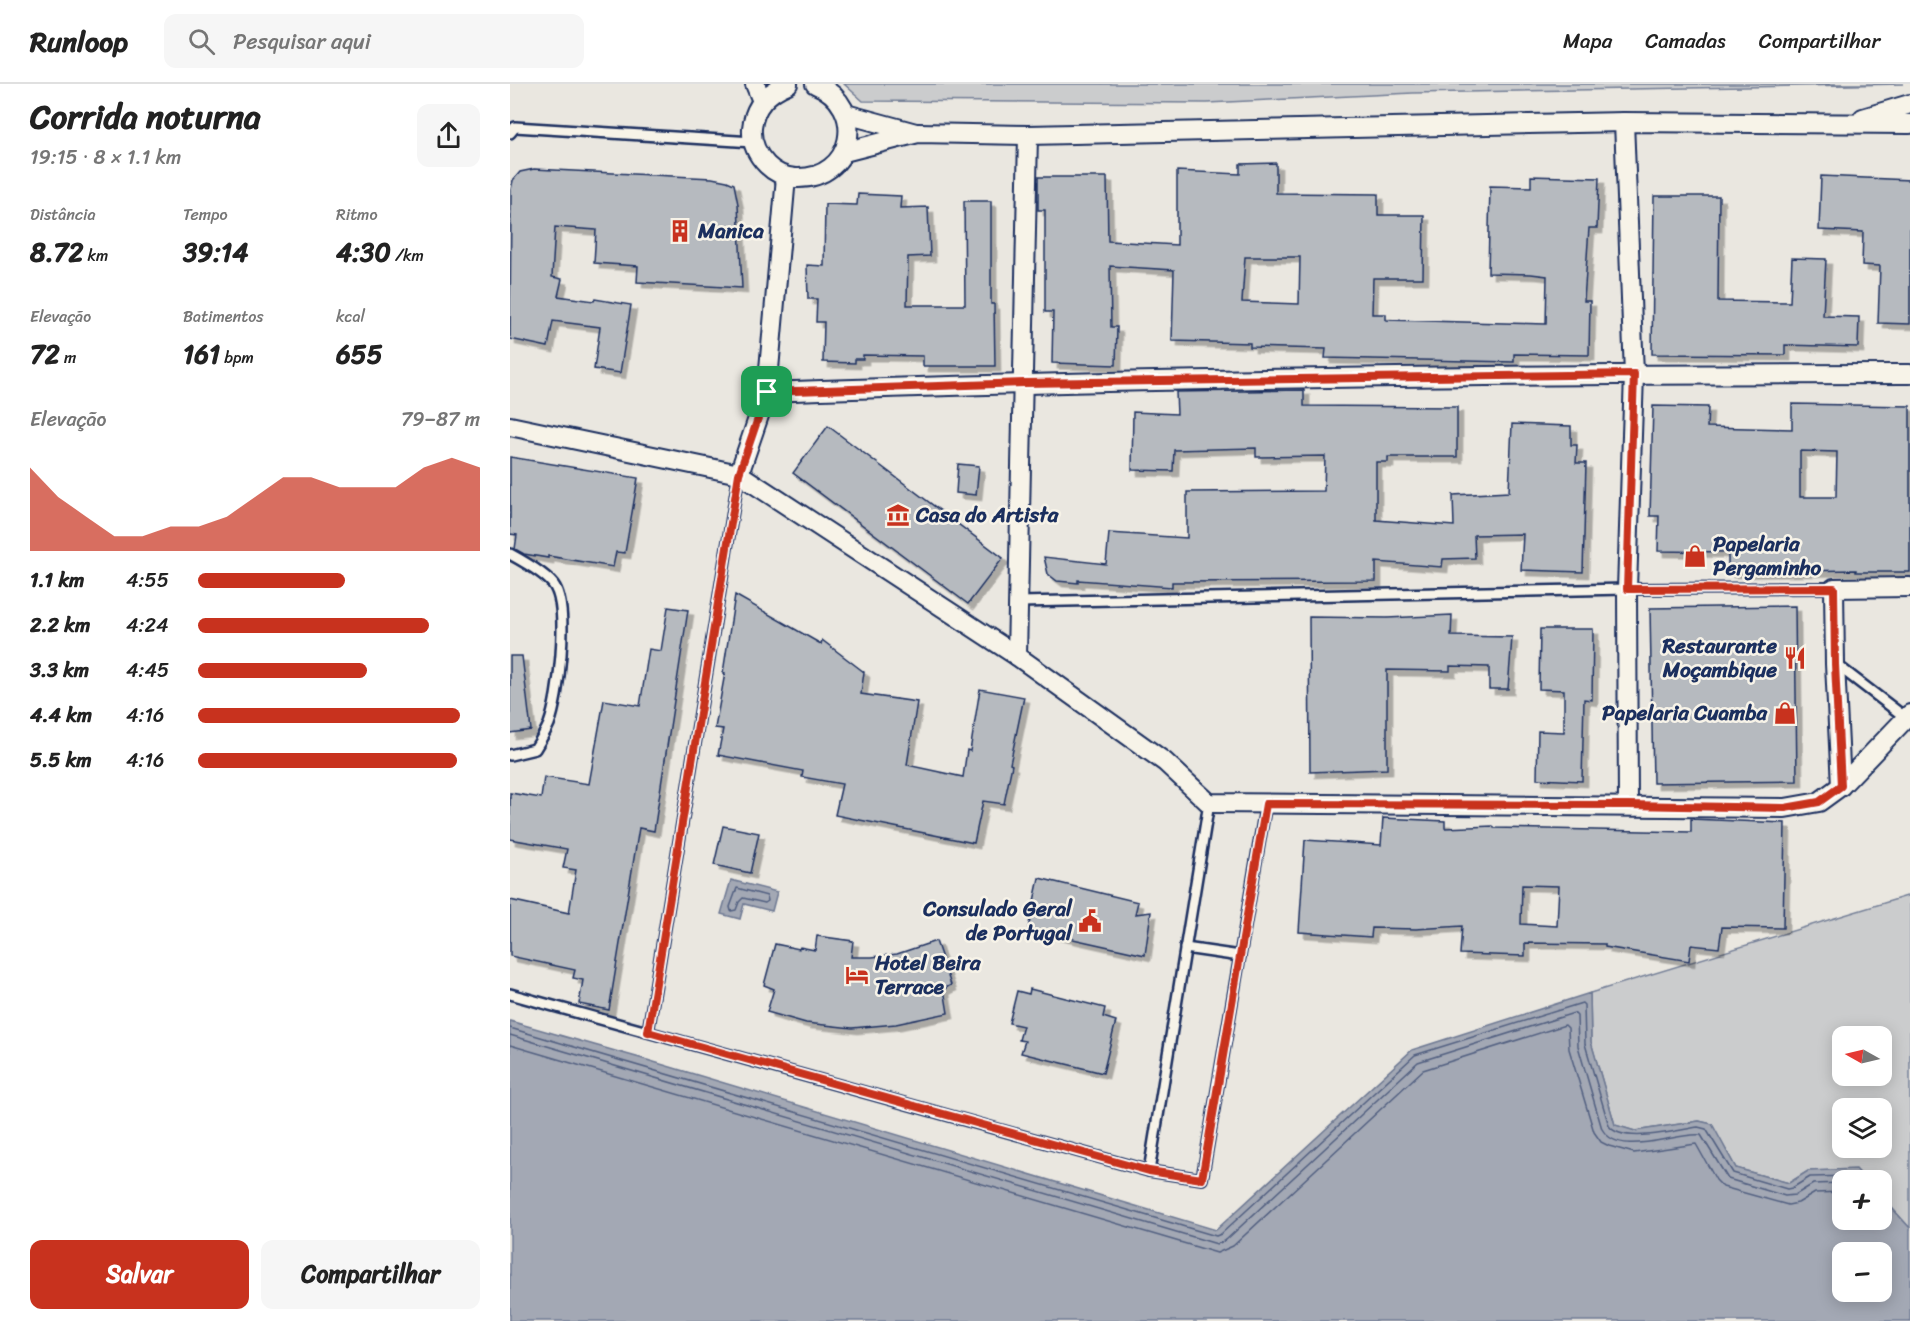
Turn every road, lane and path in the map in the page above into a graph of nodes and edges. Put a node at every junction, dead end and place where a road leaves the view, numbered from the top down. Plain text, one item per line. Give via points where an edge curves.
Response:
1 (788, 84) edge
2 (814, 84) edge
3 (759, 92) edge
4 (1910, 104) edge
5 (846, 114) junction
6 (1624, 122) junction
7 (1847, 123) junction
8 (1910, 124) edge
9 (510, 133) edge
10 (918, 134) junction
11 (1028, 135) junction
12 (753, 142) junction
13 (844, 152) junction
14 (786, 177) junction
15 (1634, 374) junction
16 (1910, 374) edge
17 (1024, 383) junction
18 (767, 392) junction
19 (510, 426) edge
20 (739, 474) junction
21 (510, 554) edge
22 (1910, 587) edge
23 (1834, 588) junction
24 (1627, 589) junction
25 (1018, 602) junction
26 (1017, 656) junction
27 (1835, 664) junction
28 (1908, 716) edge
29 (510, 755) edge
30 (1841, 786) junction
31 (1209, 803) junction
32 (1266, 804) junction
33 (1628, 805) junction
34 (1185, 948) junction
35 (1240, 956) junction
36 (510, 994) edge
37 (648, 1032) junction
38 (1149, 1171) junction

1 - 3 street
2 - 5 street via 833,94
3 - 12 street
4 - 7 street
5 - 10 street
5 - 13 street via 849,133
6 - 7 street
6 - 11 street
6 - 15 street
7 - 8 street
9 - 12 lane via 515,127
10 - 11 street
10 - 13 street
11 - 17 street
12 - 14 street via 771,170
13 - 14 street via 830,170 809,179
14 - 18 street
15 - 16 street
15 - 17 street
15 - 24 street
17 - 18 street
17 - 25 street
18 - 20 street
19 - 20 street
20 - 26 street
20 - 37 lane
21 - 29 lane via 555,586 563,616 558,680 549,724 535,749
22 - 23 street
23 - 24 lane
23 - 27 street
24 - 25 lane
24 - 33 street
25 - 26 street
26 - 31 street via 1165,762
27 - 28 lane
27 - 30 street
28 - 30 street
30 - 33 street via 1819,802 1785,808
31 - 32 street
31 - 34 lane
32 - 33 street
32 - 35 lane
34 - 35 lane
34 - 38 lane
35 - 38 lane via 1202,1179
36 - 37 lane
37 - 38 lane

